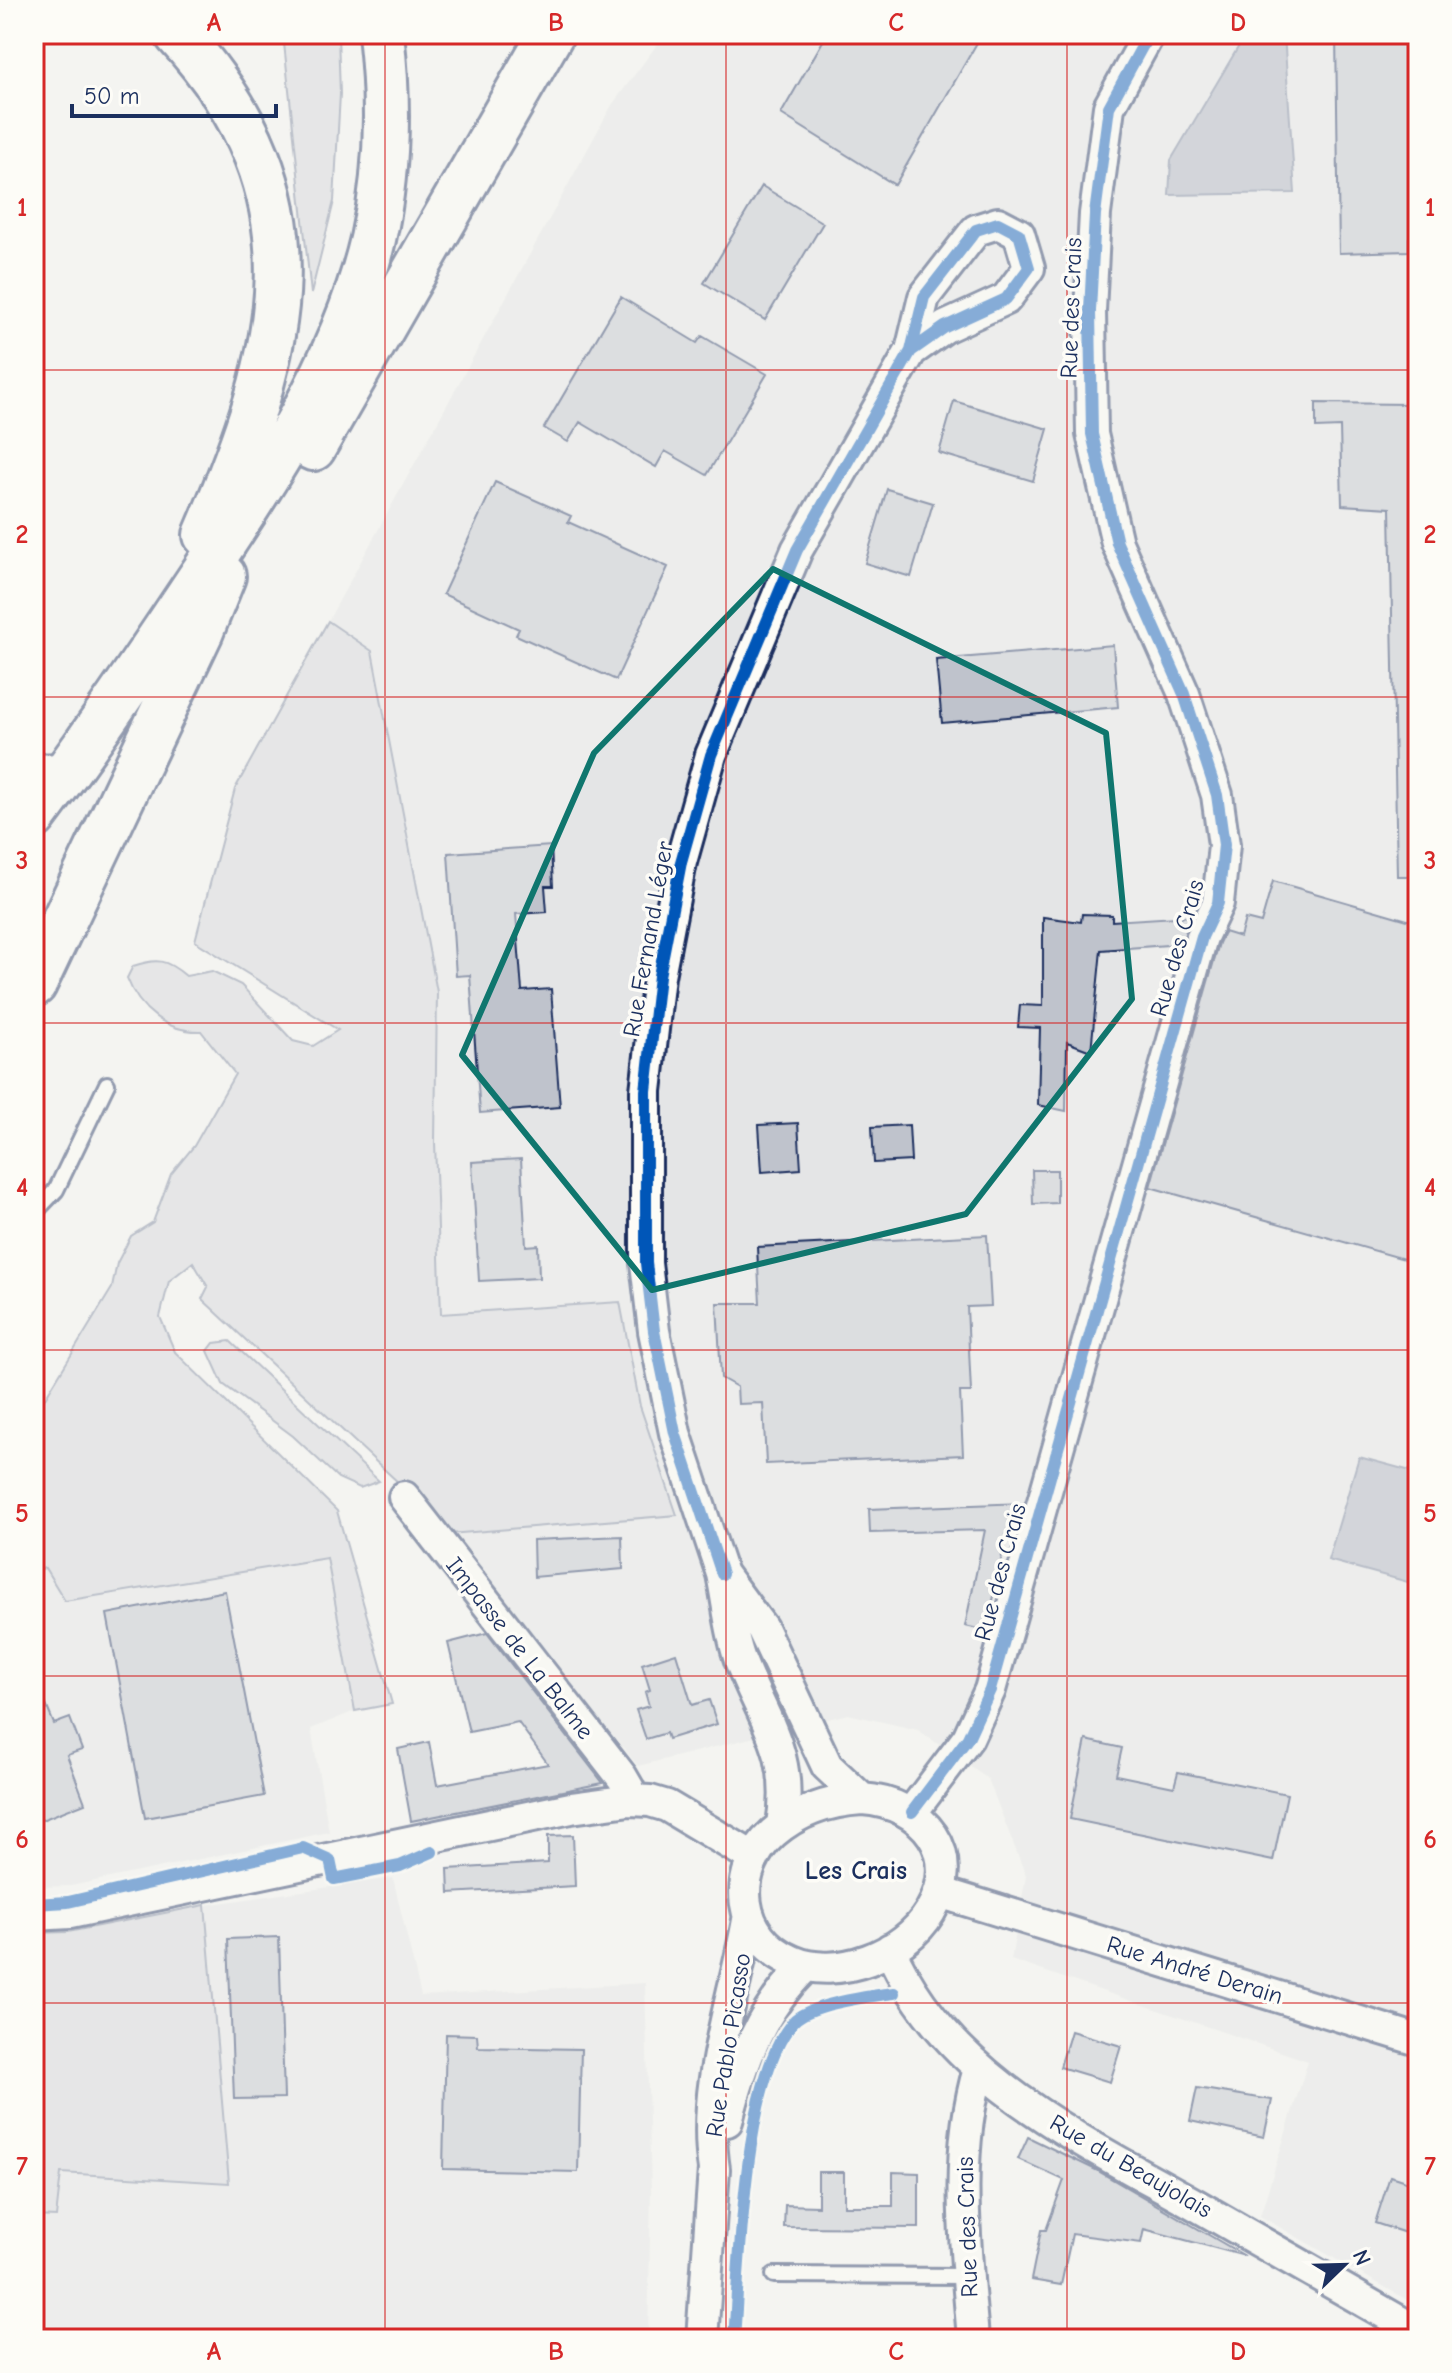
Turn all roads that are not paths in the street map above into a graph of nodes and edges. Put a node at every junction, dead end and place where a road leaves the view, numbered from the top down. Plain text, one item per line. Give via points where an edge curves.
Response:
1 (177, 34) edge
2 (381, 34) edge
3 (551, 34) edge
4 (1149, 34) edge
5 (911, 351) dead end
6 (181, 634) junction
7 (55, 761) edge
8 (34, 816) edge
9 (34, 984) edge
10 (107, 1084) dead end
11 (34, 1213) edge
12 (404, 1497) dead end
13 (749, 1634) junction
14 (862, 1799) junction
15 (630, 1800) junction
16 (912, 1812) junction
17 (782, 1825) junction
18 (754, 1858) junction
19 (939, 1892) junction
20 (34, 1915) edge
21 (748, 1920) junction
22 (890, 1949) junction
23 (806, 1966) junction
24 (1418, 2040) edge
25 (979, 2069) junction
26 (714, 2169) junction
27 (774, 2275) dead end
28 (968, 2276) junction
29 (1418, 2332) edge
30 (702, 2339) edge
31 (973, 2339) edge

1 - 6 highway via 232,106 257,161 277,241 278,299 275,337 250,428
2 - 6 highway via 386,126 373,238 341,334
3 - 6 highway via 361,369
4 - 16 street, Rue des Crais via 1109,107 1095,214 1092,434 1117,543 1184,694 1217,795 1224,845 1218,903 1202,937 990,1690 968,1738
5 - 13 street, Rue Fernand Léger via 887,402 797,550 711,755 681,862 659,976 646,1091 649,1290 675,1433 722,1574
6 - 7 highway
6 - 9 highway
7 - 8 highway
10 - 11 lane via 56,1190
12 - 15 street, Impasse de La Balme via 622,1777
13 - 14 street, Rue Fernand Léger via 827,1766
13 - 17 street, Rue Fernand Léger via 787,1779
14 - 16 street
14 - 17 street via 821,1805
15 - 18 street via 667,1806
15 - 20 street via 70,1913
16 - 19 street via 937,1846
17 - 18 street
18 - 21 street via 744,1888
19 - 22 street via 924,1920
19 - 24 street, Rue André Derain
21 - 23 street via 768,1947
21 - 26 street, Rue Pablo Picasso via 714,2100
22 - 23 street via 847,1965
22 - 25 street, Rue du Beaujolais via 924,2009
23 - 26 street, Rue Pablo Picasso via 777,1996 751,2041
25 - 28 street, Rue des Crais via 964,2133
25 - 29 street, Rue du Beaujolais via 1055,2123
26 - 30 street, Rue Pablo Picasso
27 - 28 lane
28 - 31 street, Rue des Crais

